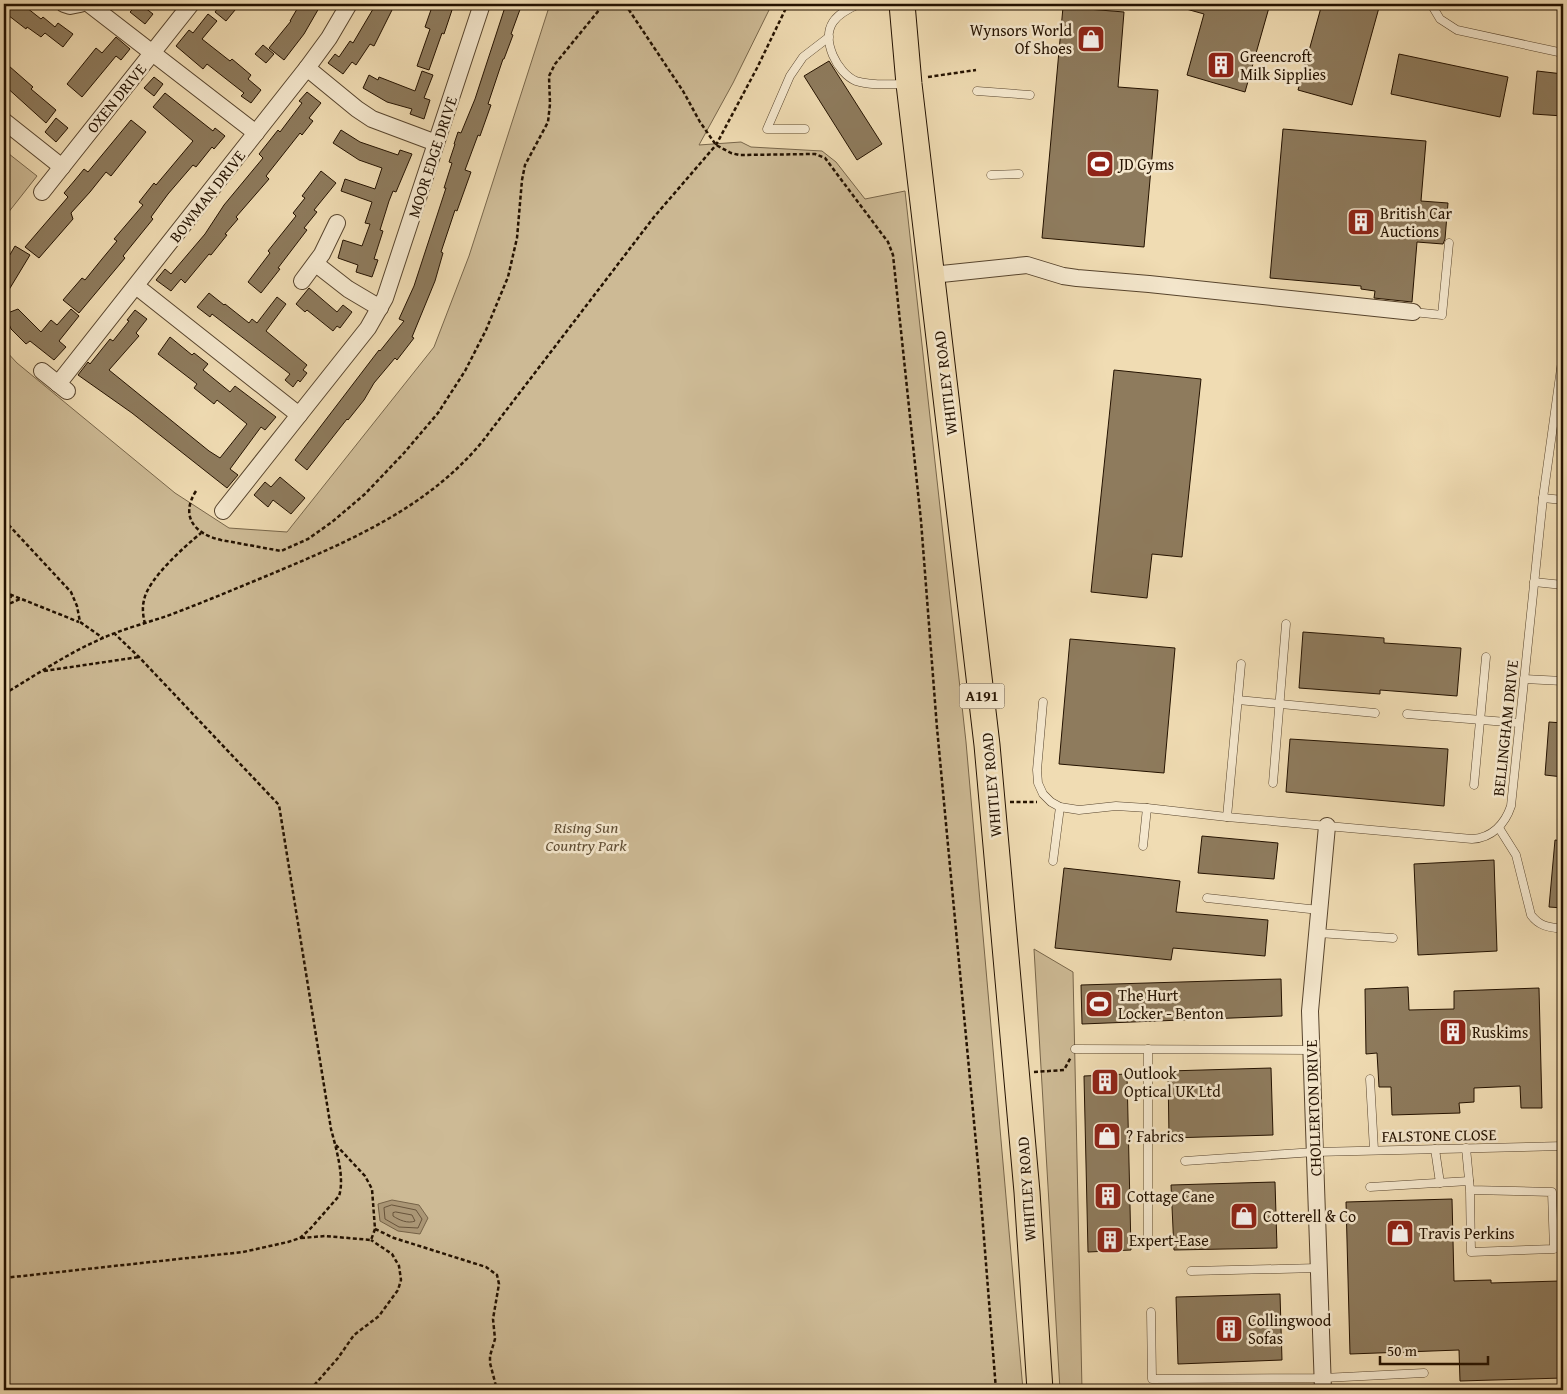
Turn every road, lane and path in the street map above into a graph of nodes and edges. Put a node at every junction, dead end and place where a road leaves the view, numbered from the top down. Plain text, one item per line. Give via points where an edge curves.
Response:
1 (64, 4) edge
2 (80, 4) edge
3 (89, 4) edge
4 (191, 4) edge
5 (349, 4) edge
6 (482, 4) edge
7 (604, 4) edge
8 (625, 4) edge
9 (788, 4) edge
10 (859, 4) edge
11 (902, 4) edge
12 (1431, 4) edge
13 (829, 37) junction
14 (153, 52) junction
15 (1563, 53) edge
16 (307, 68) junction
17 (976, 70) dead end
18 (914, 81) junction
19 (977, 91) dead end
20 (1030, 96) dead end
21 (4, 121) edge
22 (805, 129) dead end
23 (256, 133) junction
24 (436, 143) junction
25 (716, 145) junction
26 (62, 167) junction
27 (1019, 174) dead end
28 (991, 175) dead end
29 (42, 192) dead end
30 (337, 223) dead end
31 (1450, 244) dead end
32 (316, 264) junction
33 (932, 275) junction
34 (302, 281) dead end
35 (136, 286) junction
36 (380, 308) junction
37 (1413, 312) joint
38 (1563, 354) edge
39 (42, 371) dead end
40 (299, 414) junction
41 (196, 491) dead end
42 (1543, 498) junction
43 (1563, 500) edge
44 (224, 511) dead end
45 (4, 520) edge
46 (202, 533) junction
47 (1534, 582) junction
48 (1563, 585) edge
49 (4, 593) edge
50 (20, 599) junction
51 (4, 606) edge
52 (80, 622) junction
53 (145, 624) junction
54 (1286, 624) dead end
55 (115, 634) junction
56 (103, 638) junction
57 (139, 657) junction
58 (1486, 658) dead end
59 (1241, 664) dead end
60 (41, 672) junction
61 (1524, 679) junction
62 (1563, 681) edge
63 (4, 694) edge
64 (1238, 700) junction
65 (1043, 702) dead end
66 (1279, 704) junction
67 (1375, 713) dead end
68 (1406, 714) dead end
69 (1480, 720) junction
70 (1519, 722) junction
71 (1273, 782) dead end
72 (1474, 785) dead end
73 (1002, 802) dead end
74 (1051, 802) junction
75 (1060, 807) junction
76 (1147, 808) junction
77 (1227, 817) junction
78 (1327, 826) junction
79 (1498, 828) junction
80 (1143, 846) dead end
81 (1053, 861) dead end
82 (1207, 898) dead end
83 (1320, 910) junction
84 (1563, 929) edge
85 (1318, 933) junction
86 (1393, 938) dead end
87 (1075, 1049) joint
88 (1148, 1049) junction
89 (1310, 1050) junction
90 (1032, 1072) dead end
91 (1370, 1079) dead end
92 (335, 1144) junction
93 (1563, 1146) edge
94 (1466, 1148) junction
95 (1435, 1149) junction
96 (1374, 1150) junction
97 (1315, 1152) junction
98 (1185, 1161) dead end
99 (1470, 1181) junction
100 (1440, 1183) junction
101 (1370, 1187) dead end
102 (1470, 1190) junction
103 (375, 1229) junction
104 (1148, 1237) dead end
105 (300, 1238) junction
106 (371, 1240) junction
107 (1318, 1268) junction
108 (1191, 1271) dead end
109 (4, 1278) edge
110 (1151, 1312) dead end
111 (1424, 1373) dead end
112 (1323, 1384) edge
113 (310, 1390) edge
114 (497, 1390) edge
115 (996, 1390) edge
116 (1040, 1390) edge

1 - 2 street
3 - 14 street
4 - 14 street, OXEN DRIVE
5 - 16 street, BOWMAN DRIVE via 330,38
6 - 24 street, MOOR EDGE DRIVE
7 - 46 path via 550,72 548,122 525,165 517,238 508,277 465,371 428,426 349,508 314,535 288,549 273,550 210,538
8 - 25 path
9 - 25 path
10 - 13 lane via 834,21
11 - 18 main road, WHITLEY ROAD / A191
12 - 15 lane via 1440,19 1458,30
13 - 18 lane via 832,54 848,77 862,82
13 - 22 lane via 803,57 790,76 767,129
14 - 23 street
14 - 26 street, OXEN DRIVE
16 - 23 street, BOWMAN DRIVE
16 - 24 street via 372,119
17 - 18 path
18 - 33 main road, WHITLEY ROAD / A191
19 - 20 lane
21 - 26 street
23 - 35 street, BOWMAN DRIVE
24 - 36 street, MOOR EDGE DRIVE
25 - 53 path via 649,224 482,442 447,478 366,532
25 - 115 path via 739,155 815,154 825,158 888,242 893,256 921,521
26 - 29 street, OXEN DRIVE
27 - 28 lane
30 - 32 street
31 - 37 lane via 1442,315
32 - 34 street
32 - 36 street
33 - 37 street via 1027,265 1077,278
33 - 116 main road, WHITLEY ROAD / A191 via 987,745 1028,1192
35 - 39 street, BOWMAN DRIVE via 63,387
35 - 40 street
36 - 40 street, MOOR EDGE DRIVE via 368,328
38 - 42 lane, BELLINGHAM DRIVE
40 - 44 street, MOOR EDGE DRIVE
41 - 46 path via 189,504 189,514 194,526
42 - 43 lane
42 - 47 lane, BELLINGHAM DRIVE
45 - 52 path via 71,592 78,606
46 - 53 path via 151,585 144,600
47 - 48 lane
47 - 61 lane, BELLINGHAM DRIVE
49 - 50 path
50 - 51 path
50 - 52 path
52 - 56 path
53 - 55 path
54 - 66 lane
55 - 56 path
55 - 57 path
56 - 60 path
57 - 60 path
57 - 92 path via 279,805
58 - 69 lane
59 - 64 lane
60 - 63 path
61 - 62 lane
61 - 70 lane, BELLINGHAM DRIVE
64 - 66 lane
64 - 77 lane
65 - 74 lane via 1038,783
66 - 67 lane
66 - 71 lane
68 - 69 lane
69 - 70 lane
69 - 72 lane
70 - 79 lane, BELLINGHAM DRIVE via 1511,806
73 - 74 path
74 - 75 lane
75 - 76 lane via 1079,810 1116,806
75 - 81 lane
76 - 77 lane
76 - 80 lane
77 - 78 lane
78 - 79 lane via 1472,839 1486,836
78 - 83 street, CHOLLERTON DRIVE
79 - 84 lane via 1516,855 1531,916 1543,927
82 - 83 lane
83 - 85 street, CHOLLERTON DRIVE
85 - 86 lane
85 - 89 street, CHOLLERTON DRIVE via 1310,1011
87 - 88 lane
87 - 90 path via 1064,1070
88 - 89 lane
88 - 104 lane
89 - 97 street, CHOLLERTON DRIVE
91 - 96 lane
92 - 103 path via 365,1176 372,1189
92 - 105 path via 341,1181 339,1196
93 - 94 lane, FALSTONE CLOSE
94 - 95 lane, FALSTONE CLOSE
94 - 99 lane
95 - 96 lane, FALSTONE CLOSE
95 - 100 lane
96 - 97 lane, FALSTONE CLOSE
97 - 98 lane, FALSTONE CLOSE
97 - 107 street, CHOLLERTON DRIVE
99 - 100 lane
99 - 102 lane
100 - 101 lane
102 - 102 lane via 1552,1192 1554,1249 1471,1252
103 - 106 path
103 - 114 path via 486,1267 497,1275 499,1284 493,1319 495,1339 490,1356
105 - 106 path via 325,1236
105 - 109 path via 243,1252
106 - 113 path via 392,1254 400,1266 398,1290 379,1316 354,1335
107 - 108 lane
107 - 112 street, CHOLLERTON DRIVE
110 - 112 lane via 1152,1379
111 - 112 lane

